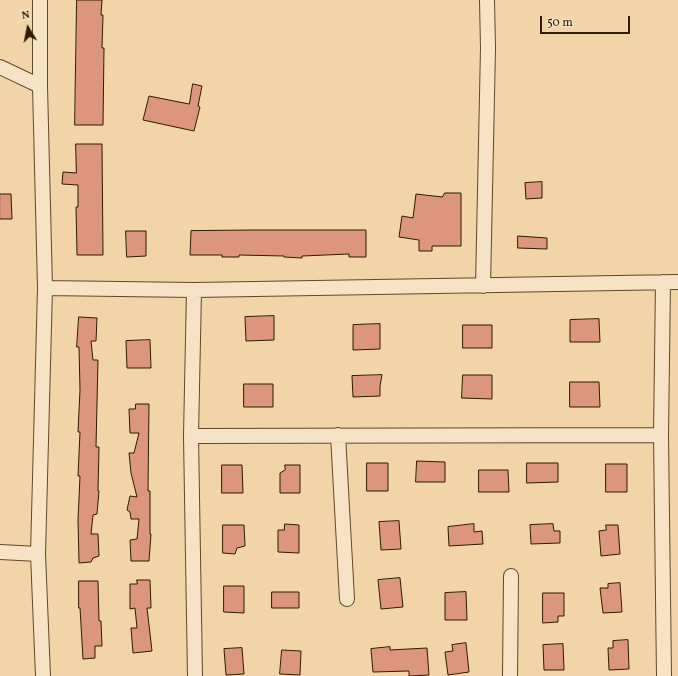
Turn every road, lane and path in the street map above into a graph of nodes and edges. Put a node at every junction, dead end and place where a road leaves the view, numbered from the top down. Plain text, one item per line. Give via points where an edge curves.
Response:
1 (40, 0) edge
2 (487, 0) edge
3 (0, 67) edge
4 (40, 86) junction
5 (663, 282) junction
6 (678, 282) edge
7 (483, 286) junction
8 (45, 288) junction
9 (194, 290) junction
10 (338, 435) junction
11 (661, 435) junction
12 (192, 436) junction
13 (0, 552) edge
14 (38, 554) junction
15 (511, 576) dead end
16 (347, 598) dead end
17 (43, 676) edge
18 (195, 676) edge
19 (510, 676) edge
20 (664, 676) edge

1 - 4 street
2 - 7 street
3 - 4 street
4 - 8 street
5 - 6 street
5 - 7 street
5 - 11 street
7 - 9 street
8 - 9 street
8 - 14 street
9 - 12 street
10 - 11 street
10 - 12 street
10 - 16 street
11 - 20 street
12 - 18 street
13 - 14 street
14 - 17 street
15 - 19 street

